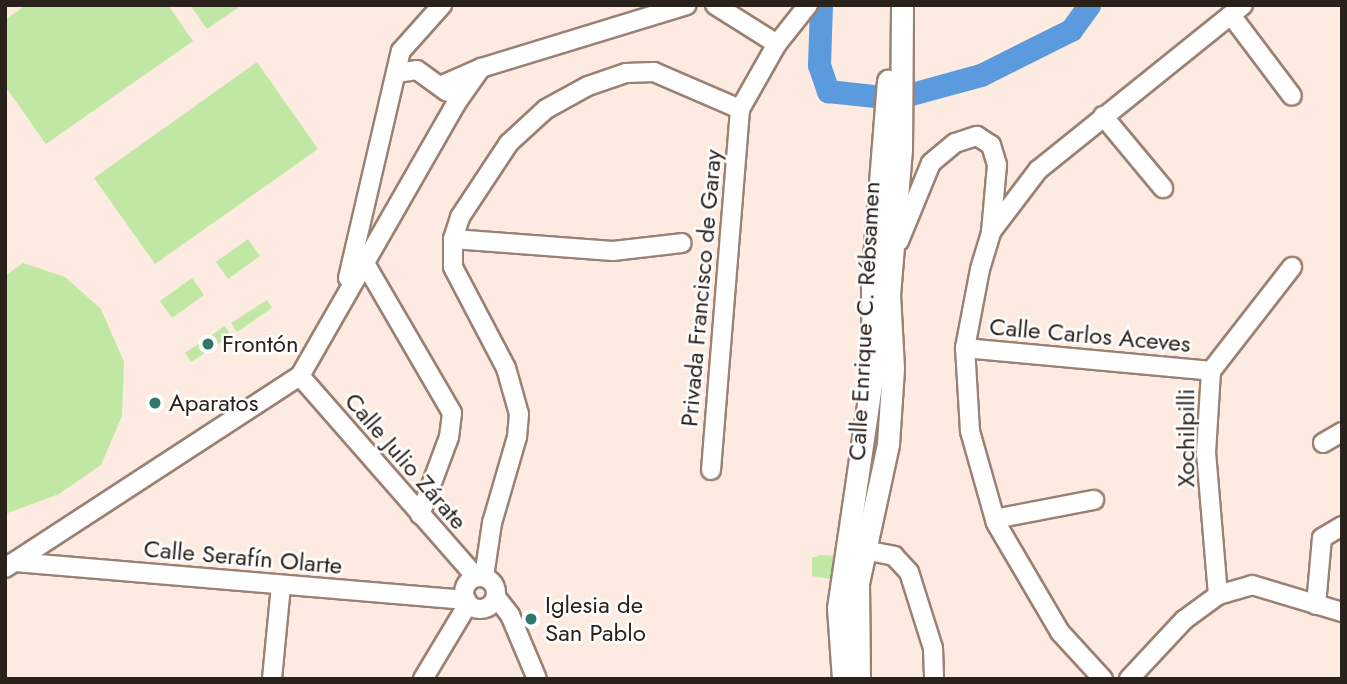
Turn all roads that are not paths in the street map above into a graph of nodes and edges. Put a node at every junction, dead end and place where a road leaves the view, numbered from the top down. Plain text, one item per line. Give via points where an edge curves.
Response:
1 (442, 5) edge
2 (687, 5) edge
3 (715, 5) edge
4 (808, 5) edge
5 (889, 5) edge
6 (902, 5) edge
7 (1237, 10) edge
8 (418, 31) junction
9 (777, 44) junction
10 (481, 68) junction
11 (417, 71) junction
12 (396, 73) junction
13 (440, 86) junction
14 (1292, 96) dead end
15 (457, 102) junction
16 (740, 109) junction
17 (1104, 116) junction
18 (1163, 188) dead end
19 (991, 232) junction
20 (453, 239) junction
21 (897, 241) junction
22 (682, 243) dead end
23 (360, 254) junction
24 (1292, 267) dead end
25 (965, 348) junction
26 (1212, 371) junction
27 (300, 376) junction
28 (1342, 432) edge
29 (1323, 443) dead end
30 (711, 470) dead end
31 (1094, 500) dead end
32 (420, 515) junction
33 (995, 519) junction
34 (1342, 527) edge
35 (864, 551) junction
36 (10, 565) edge
37 (480, 577) junction
38 (281, 586) junction
39 (1219, 595) junction
40 (496, 597) junction
41 (467, 602) junction
42 (1316, 605) junction
43 (1342, 612) edge
44 (272, 679) edge
45 (423, 679) edge
46 (537, 679) edge
47 (843, 679) edge
48 (859, 679) edge
49 (934, 679) edge
50 (1103, 679) edge
51 (1129, 679) edge

1 - 8 street
2 - 10 street
3 - 9 street
4 - 9 street
5 - 47 main road, Calle Enrique C. Rébsamen via 886,139 872,284 873,372 838,608
6 - 21 main road, Calle Enrique C. Rébsamen
7 - 14 street
7 - 17 street
8 - 11 street
8 - 12 street via 401,51
9 - 16 street
10 - 13 street
10 - 15 street
11 - 12 street
11 - 13 street
12 - 23 street
13 - 15 street
15 - 23 street
16 - 20 street via 654,72 613,76 566,96 509,143 460,217
16 - 30 street, Privada Francisco de Garay
17 - 18 street
17 - 19 street via 1038,170
19 - 21 street via 997,164 991,145 976,136 955,143 931,163
19 - 25 street
20 - 22 street via 613,251
20 - 37 street via 459,284 506,368 519,414
21 - 35 main road, Calle Enrique C. Rébsamen via 889,295 888,444
23 - 27 street via 342,299
23 - 32 street via 452,412 449,437
24 - 26 street, Xochilpilli
25 - 26 street, Calle Carlos Aceves
25 - 33 street via 970,431
26 - 39 street, Xochilpilli via 1206,453
27 - 32 street, Calle Julio Zárate
27 - 36 street
28 - 29 street
31 - 33 street
32 - 37 street, Calle Julio Zárate
33 - 50 street via 1059,632
34 - 42 street via 1322,538
35 - 48 main road, Calle Enrique C. Rébsamen via 856,607
35 - 49 street via 894,556 909,572 933,648
36 - 38 street, Calle Serafín Olarte
37 - 40 street via 496,588
37 - 41 street via 465,588
38 - 41 street, Calle Serafín Olarte
38 - 44 street
39 - 42 street via 1252,585
39 - 51 street via 1184,620
40 - 41 street via 484,608
40 - 46 street via 510,615
41 - 45 street
42 - 43 street

